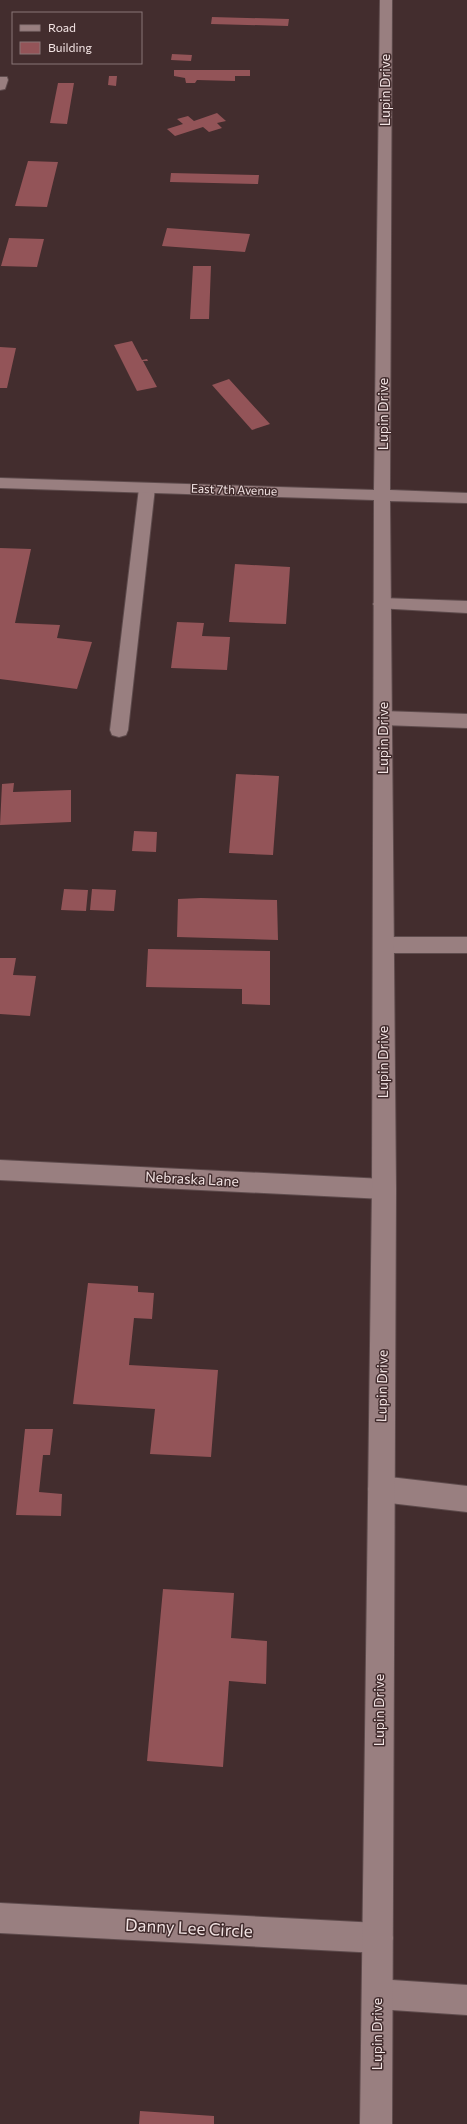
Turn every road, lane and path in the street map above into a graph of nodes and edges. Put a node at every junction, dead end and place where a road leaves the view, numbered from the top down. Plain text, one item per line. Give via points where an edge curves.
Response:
1 (386, 0) edge
2 (0, 483) edge
3 (147, 488) junction
4 (382, 495) junction
5 (467, 498) edge
6 (382, 604) junction
7 (467, 607) edge
8 (383, 718) junction
9 (467, 721) edge
10 (119, 730) dead end
11 (383, 945) junction
12 (467, 945) edge
13 (0, 1170) edge
14 (384, 1189) junction
15 (381, 1489) junction
16 (467, 1500) edge
17 (0, 1918) edge
18 (378, 1938) junction
19 (377, 1994) junction
20 (467, 2000) edge
21 (376, 2124) edge

1 - 4 street, Lupin Drive
2 - 3 street, East 7th Avenue
3 - 4 street, East 7th Avenue
3 - 10 street
4 - 5 street, East 7th Avenue
4 - 6 street, Lupin Drive
6 - 7 street
6 - 8 street, Lupin Drive
8 - 9 street
8 - 11 street, Lupin Drive
11 - 12 street
11 - 14 street, Lupin Drive
13 - 14 street, Nebraska Lane
14 - 15 street, Lupin Drive
15 - 16 street
15 - 18 street, Lupin Drive
17 - 18 street, Danny Lee Circle
18 - 19 street, Lupin Drive
19 - 20 street
19 - 21 street, Lupin Drive

